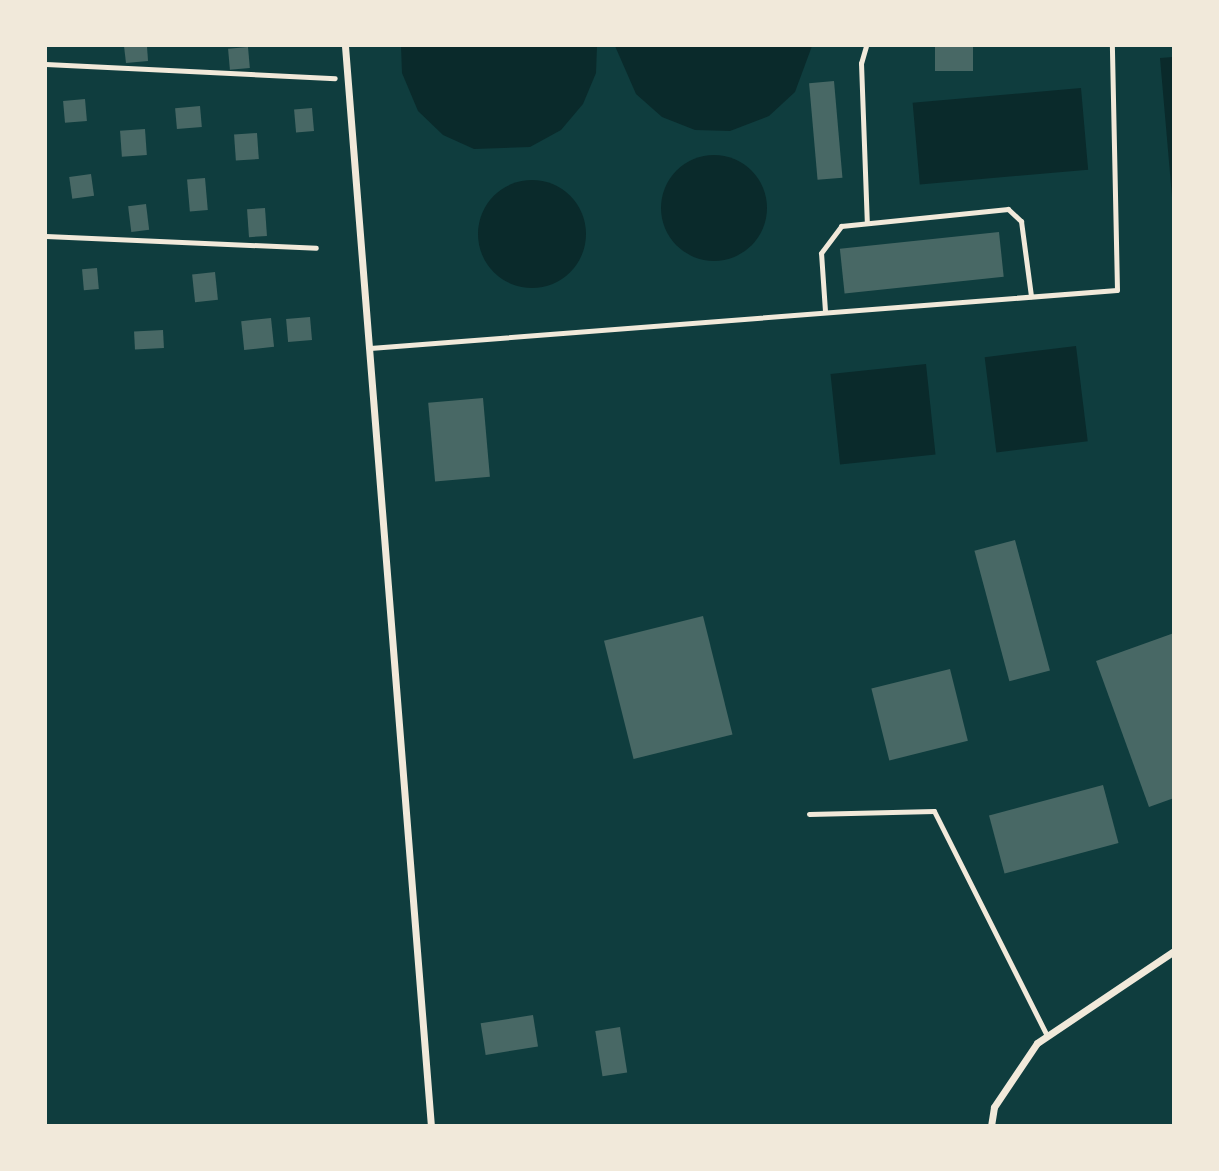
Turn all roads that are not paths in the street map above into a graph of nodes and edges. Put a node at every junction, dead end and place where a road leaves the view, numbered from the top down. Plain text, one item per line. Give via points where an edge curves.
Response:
1 (345, 46) edge
2 (866, 46) edge
3 (1112, 46) edge
4 (867, 223) junction
5 (1031, 296) junction
6 (825, 311) junction
7 (370, 348) junction
8 (809, 814) dead end
9 (1174, 951) edge
10 (1047, 1036) junction
11 (431, 1125) edge
12 (991, 1125) edge

1 - 7 street
2 - 4 lane via 861,63
3 - 5 lane via 1117,290
4 - 5 lane via 1008,209 1021,221
4 - 6 lane via 841,226 827,238 821,253
5 - 6 lane
6 - 7 lane
7 - 11 street
8 - 10 lane via 934,811
9 - 10 street
10 - 12 street via 994,1107

